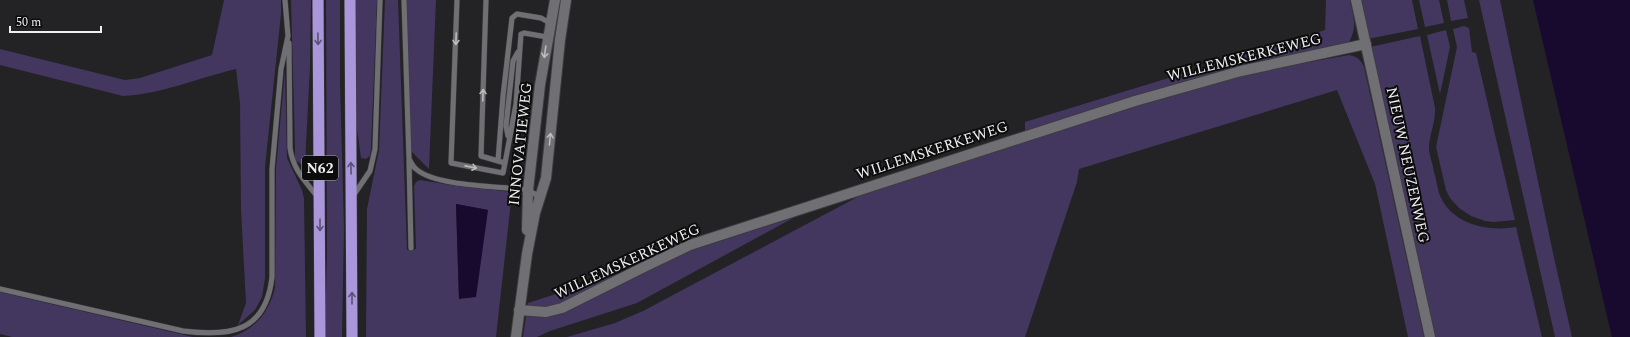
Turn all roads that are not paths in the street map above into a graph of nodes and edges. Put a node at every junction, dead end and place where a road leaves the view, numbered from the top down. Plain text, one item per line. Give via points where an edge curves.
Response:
1 (285, 0) edge
2 (318, 0) edge
3 (350, 0) edge
4 (380, 0) edge
5 (404, 0) edge
6 (457, 0) edge
7 (486, 0) edge
8 (555, 0) edge
9 (566, 0) edge
10 (1356, 0) edge
11 (550, 23) junction
12 (562, 28) junction
13 (288, 36) junction
14 (548, 37) junction
15 (560, 40) junction
16 (1366, 44) junction
17 (508, 51) junction
18 (519, 51) junction
19 (513, 61) junction
20 (506, 126) junction
21 (500, 136) junction
22 (509, 138) junction
23 (409, 159) junction
24 (498, 161) junction
25 (505, 163) junction
26 (528, 190) junction
27 (351, 199) junction
28 (320, 200) junction
29 (540, 200) junction
30 (411, 248) dead end
31 (527, 254) junction
32 (0, 289) edge
33 (519, 310) junction
34 (320, 337) edge
35 (352, 337) edge
36 (516, 337) edge
37 (1430, 337) edge

1 - 13 lane
2 -> 28 highway, N62
27 -> 3 highway, N62
4 - 27 lane via 375,149 370,171
5 - 23 lane
6 -> 25 lane via 451,163 503,173
24 -> 7 lane via 481,156
8 - 11 street, INNOVATIEWEG
9 - 12 street, INNOVATIEWEG
10 - 16 street, NIEUW NEUZENWEG
11 - 12 street
11 - 14 street, INNOVATIEWEG
11 - 17 lane via 541,18 517,14 512,18
12 - 15 street, INNOVATIEWEG
13 - 28 lane via 292,160
13 - 32 lane via 281,69 272,169 272,285 266,303 254,320 229,333 202,334
14 - 15 street
14 - 18 lane via 520,34
14 -> 26 street, INNOVATIEWEG
29 -> 15 street, INNOVATIEWEG via 546,178
16 - 33 street, WILLEMSKERKEWEG via 1241,71 1097,113 690,245 562,308 546,312
16 - 37 street, NIEUW NEUZENWEG
17 - 19 lane
17 - 21 lane
18 - 19 lane
18 - 22 lane via 516,104
19 - 20 lane
20 - 21 lane
20 - 22 lane
21 - 24 lane
22 - 25 lane
23 - 26 lane via 416,169 440,180
23 - 30 lane
24 - 25 lane
26 - 29 lane
26 - 31 street, INNOVATIEWEG
35 -> 27 highway, N62
28 -> 34 highway, N62
29 - 31 street, INNOVATIEWEG
31 - 33 street, INNOVATIEWEG
33 - 36 street, INNOVATIEWEG

